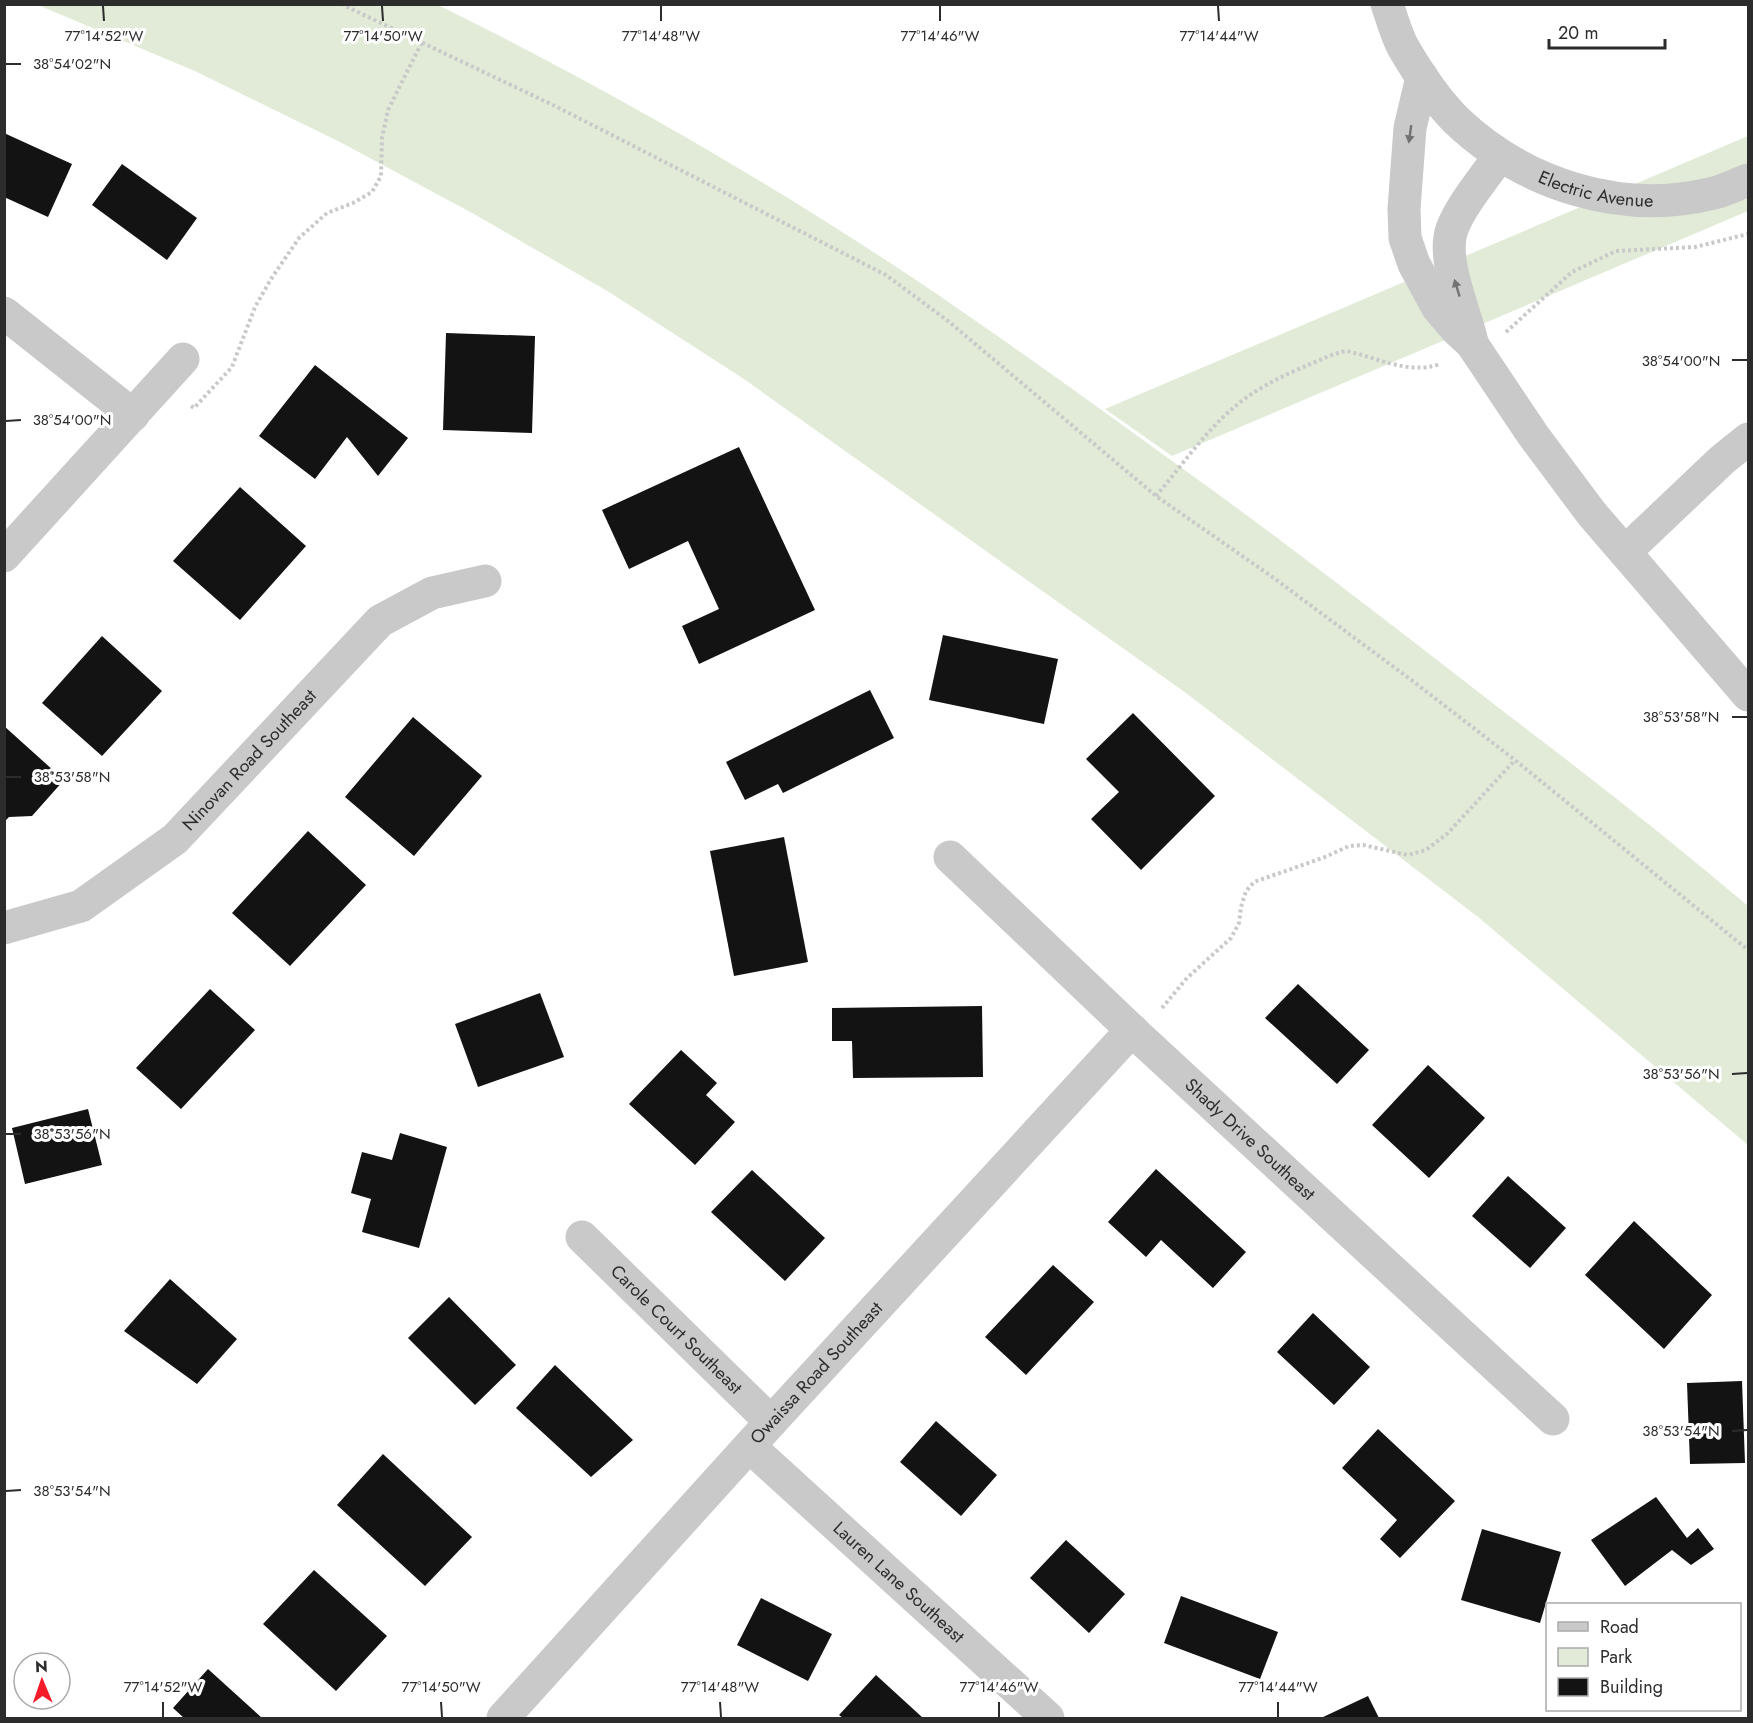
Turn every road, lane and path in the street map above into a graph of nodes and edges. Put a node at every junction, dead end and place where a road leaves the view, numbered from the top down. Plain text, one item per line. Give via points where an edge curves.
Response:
1 (341, 4) edge
2 (1387, 4) edge
3 (422, 42) junction
4 (1422, 76) junction
5 (1500, 155) junction
6 (1749, 180) edge
7 (1749, 234) edge
8 (4, 313) edge
9 (1505, 333) dead end
10 (1460, 353) junction
11 (172, 371) joint
12 (133, 415) junction
13 (1749, 439) edge
14 (1156, 496) junction
15 (1625, 552) junction
16 (4, 556) edge
17 (485, 581) dead end
18 (1749, 694) edge
19 (1515, 760) junction
20 (950, 857) dead end
21 (4, 928) edge
22 (1749, 950) edge
23 (1135, 1033) junction
24 (582, 1237) dead end
25 (1553, 1419) dead end
26 (771, 1422) junction
27 (750, 1447) junction
28 (503, 1719) edge
29 (1048, 1719) edge

1 - 3 path
2 - 4 street, Electric Avenue via 1402,45
3 - 11 path via 388,110 382,138 381,176 372,192 327,213 299,238 255,307 232,367 194,408
3 - 14 path via 579,117 886,275 948,321
4 - 5 street, Electric Avenue via 1457,120
4 -> 10 street via 1410,128 1405,238 1437,308 1456,329
5 - 6 street, Electric Avenue via 1541,178 1575,190 1628,200 1682,199 1716,193
10 -> 5 street via 1468,321 1449,257 1451,232 1458,215
7 - 9 path via 1695,247 1616,251 1572,272
8 - 12 street
10 - 14 path via 1434,366 1408,367 1347,351 1293,372 1232,409
10 - 15 street via 1533,435
11 - 12 street
12 - 16 street
13 - 15 street
14 - 19 path via 1271,576
15 - 18 street
17 - 21 street, Ninovan Road Southeast via 432,593 380,621 175,839 81,906
19 - 22 path
19 - 23 path via 1448,833 1426,850 1408,855 1364,845 1349,846 1254,882 1246,891 1239,923 1231,938
20 - 23 street, Shady Drive Southeast
23 - 25 street, Shady Drive Southeast
23 - 26 street, Owaissa Road Southeast
24 - 26 street, Carole Court Southeast
26 - 27 street, Owaissa Road Southeast
27 - 28 street, Owaissa Road Southeast
27 - 29 street, Lauren Lane Southeast

